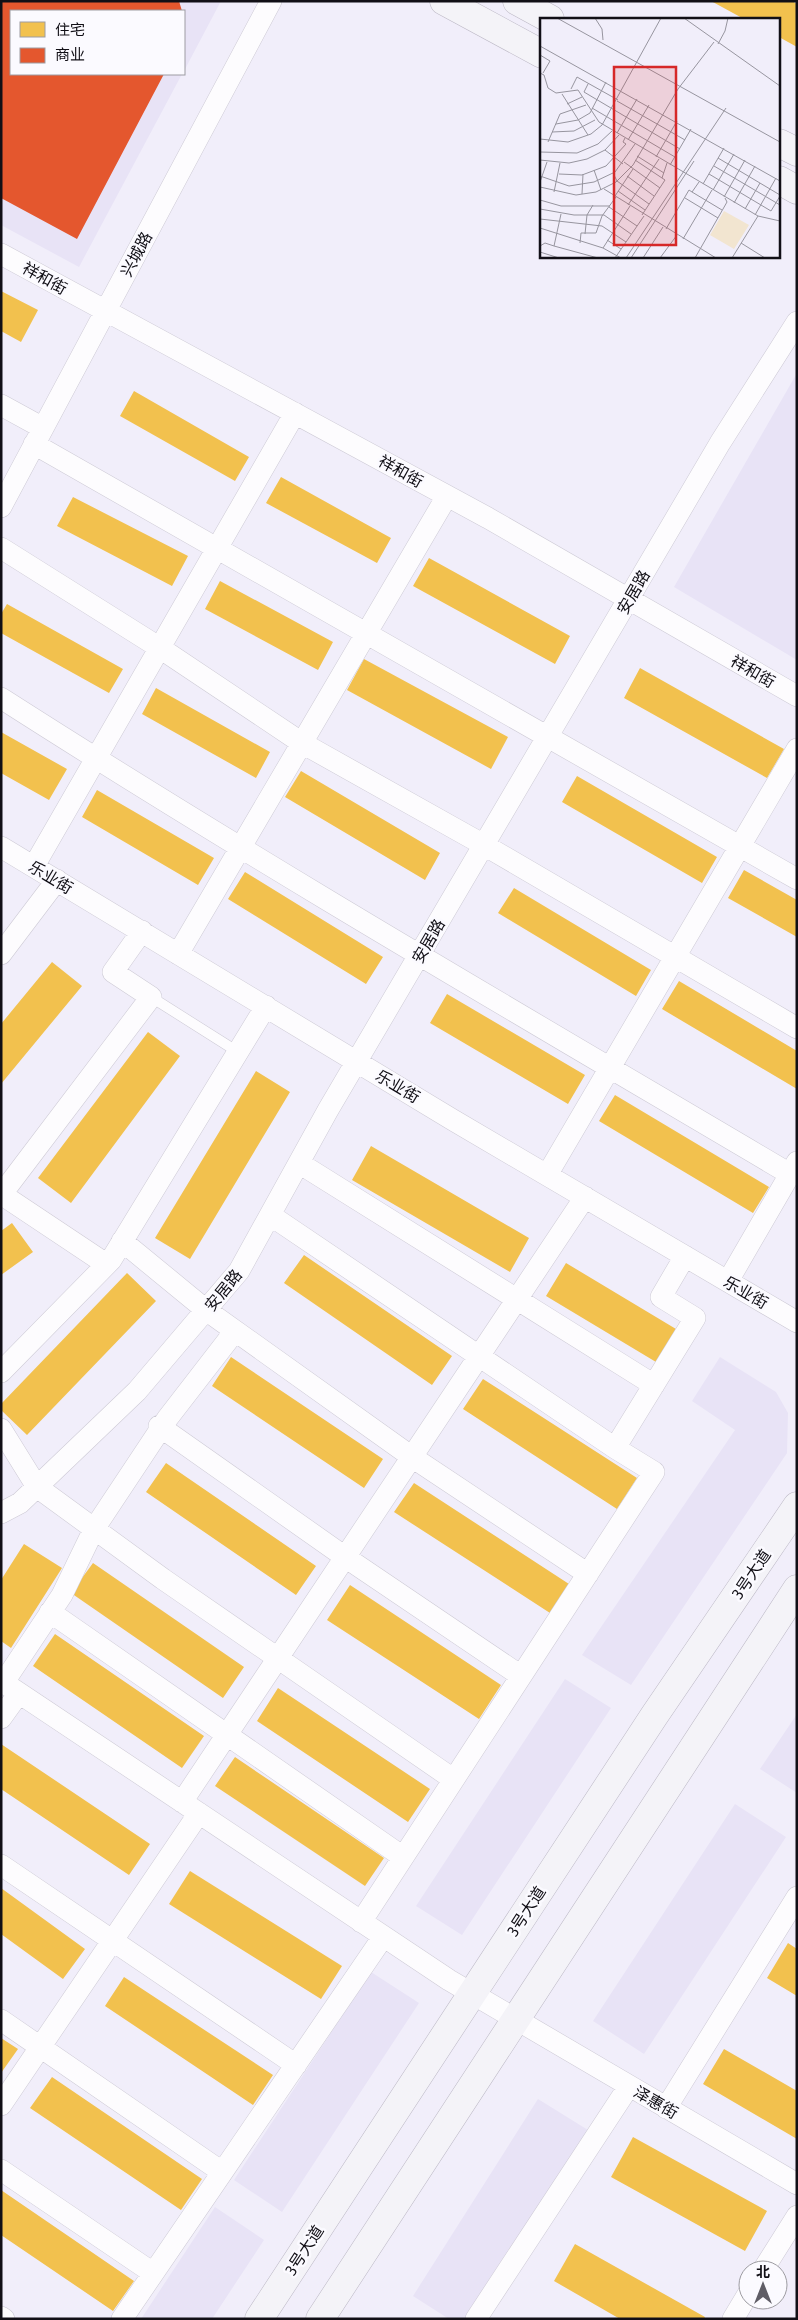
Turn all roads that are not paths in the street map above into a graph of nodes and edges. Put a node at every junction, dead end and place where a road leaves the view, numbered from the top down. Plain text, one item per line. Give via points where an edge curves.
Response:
1 (271, 1) edge
2 (444, 1) edge
3 (517, 1) edge
4 (548, 18) edge
5 (540, 53) edge
6 (780, 144) edge
7 (797, 152) edge
8 (780, 181) edge
9 (797, 190) edge
10 (1, 254) edge
11 (106, 310) junction
12 (797, 322) edge
13 (1, 405) edge
14 (295, 413) junction
15 (39, 436) junction
16 (447, 496) junction
17 (1, 507) edge
18 (1, 548) edge
19 (217, 548) junction
20 (629, 599) junction
21 (366, 633) junction
22 (160, 648) junction
23 (797, 696) edge
24 (1, 698) edge
25 (548, 736) junction
26 (302, 743) junction
27 (797, 749) edge
28 (96, 759) junction
29 (484, 845) junction
30 (740, 846) junction
31 (1, 847) edge
32 (241, 847) junction
33 (34, 866) junction
34 (797, 879) edge
35 (57, 880) junction
36 (142, 931) junction
37 (1, 954) edge
38 (178, 954) junction
39 (420, 954) junction
40 (675, 957) junction
41 (151, 997) junction
42 (266, 1006) junction
43 (797, 1028) edge
44 (238, 1052) junction
45 (357, 1062) junction
46 (610, 1068) junction
47 (299, 1163) junction
48 (793, 1168) edge
49 (547, 1175) junction
50 (1, 1195) edge
51 (584, 1197) junction
52 (270, 1215) junction
53 (122, 1242) junction
54 (685, 1256) junction
55 (106, 1264) junction
56 (728, 1281) junction
57 (517, 1299) junction
58 (206, 1310) junction
59 (797, 1322) edge
60 (235, 1331) junction
61 (479, 1355) junction
62 (1, 1372) edge
63 (654, 1385) junction
64 (160, 1427) junction
65 (1, 1428) edge
66 (615, 1448) junction
67 (412, 1457) junction
68 (37, 1487) junction
69 (797, 1506) edge
70 (1, 1513) edge
71 (94, 1529) junction
72 (345, 1556) junction
73 (588, 1574) junction
74 (797, 1589) edge
75 (50, 1612) junction
76 (278, 1658) junction
77 (521, 1676) junction
78 (8, 1685) edge
79 (1, 1718) edge
80 (226, 1735) junction
81 (453, 1779) junction
82 (190, 1808) junction
83 (402, 1857) junction
84 (1, 1865) edge
85 (797, 1897) edge
86 (360, 1922) junction
87 (383, 1936) junction
88 (112, 1942) junction
89 (472, 1994) junction
90 (1, 2020) edge
91 (516, 2020) junction
92 (41, 2047) junction
93 (296, 2065) junction
94 (629, 2086) junction
95 (1, 2105) edge
96 (666, 2108) junction
97 (1, 2170) edge
98 (222, 2172) junction
99 (797, 2184) edge
100 (797, 2216) edge
101 (769, 2260) edge
102 (153, 2273) junction
103 (1, 2316) edge
104 (4, 2319) edge
105 (122, 2319) edge
106 (259, 2319) edge
107 (320, 2319) edge
108 (476, 2319) edge

1 - 11 street, 兴城路
2 - 5 main road
3 - 4 main road
6 - 7 main road
8 - 9 main road
10 - 11 street, 祥和街
11 - 14 street, 祥和街
11 - 15 street, 兴城路
12 - 20 street, 安居路 via 720,443
13 - 15 street
14 - 16 street, 祥和街
14 - 19 street
15 - 17 street, 兴城路
15 - 19 street
16 - 20 street, 祥和街
16 - 21 street
18 - 22 street
19 - 21 street
19 - 22 street
20 - 23 street, 祥和街
20 - 25 street, 安居路
21 - 25 street
21 - 26 street
22 - 26 street
22 - 28 street
24 - 28 street
25 - 29 street, 安居路
25 - 30 street
26 - 29 street
26 - 32 street
27 - 30 street
28 - 32 street
28 - 33 street
29 - 39 street, 安居路
29 - 40 street
30 - 34 street
30 - 40 street
31 - 33 street, 乐业街
32 - 38 street
32 - 39 street
33 - 35 street, 乐业街
35 - 36 street, 乐业街
35 - 37 street
36 - 38 street, 乐业街
36 - 41 street via 113,972
38 - 42 street, 乐业街
39 - 45 street, 安居路
39 - 46 street
40 - 43 street
40 - 46 street
41 - 44 lane
41 - 50 street
42 - 44 street
42 - 45 street, 乐业街
44 - 53 street
45 - 47 street, 安居路
45 - 49 street, 乐业街
46 - 48 street
46 - 49 street
47 - 52 street, 安居路
47 - 57 street
48 - 56 street
49 - 51 street, 乐业街
50 - 55 street
51 - 54 street, 乐业街
51 - 57 street
52 - 58 street, 安居路 via 239,1271
52 - 61 street
53 - 55 street
53 - 58 street
54 - 56 street, 乐业街
54 - 63 street via 661,1297 695,1318
55 - 62 street
56 - 59 street, 乐业街
57 - 61 street
57 - 63 street
58 - 60 street
58 - 68 street, 安居路 via 137,1391
60 - 64 street
60 - 67 street
61 - 66 street
61 - 67 street
63 - 66 street
64 - 71 street
64 - 72 street
65 - 68 street
66 - 73 street via 654,1472
67 - 72 street
67 - 73 street
68 - 70 street, 安居路 via 20,1503
68 - 71 street
69 - 89 main road, 3号大道 via 654,1716
71 - 75 street via 62,1595
71 - 76 street
72 - 76 street
72 - 77 street
73 - 77 street
74 - 91 main road
75 - 78 street
75 - 80 street
76 - 80 street
76 - 81 street
77 - 81 street
78 - 79 street
78 - 82 street, 泽惠街
80 - 82 street
80 - 83 street
81 - 83 street
82 - 86 street, 泽惠街
82 - 88 street
83 - 86 street
84 - 88 street
85 - 96 street
86 - 87 street, 泽惠街
87 - 89 street, 泽惠街
87 - 93 street
88 - 92 street
88 - 93 street
89 - 91 street, 泽惠街
89 - 106 main road, 3号大道
90 - 92 street
91 - 94 street, 泽惠街
91 - 107 main road
92 - 95 street
92 - 98 street
93 - 98 street
94 - 96 street, 泽惠街
94 - 108 street
96 - 99 street, 泽惠街
97 - 102 street
98 - 102 street
100 - 101 street
102 - 105 street
103 - 104 street

